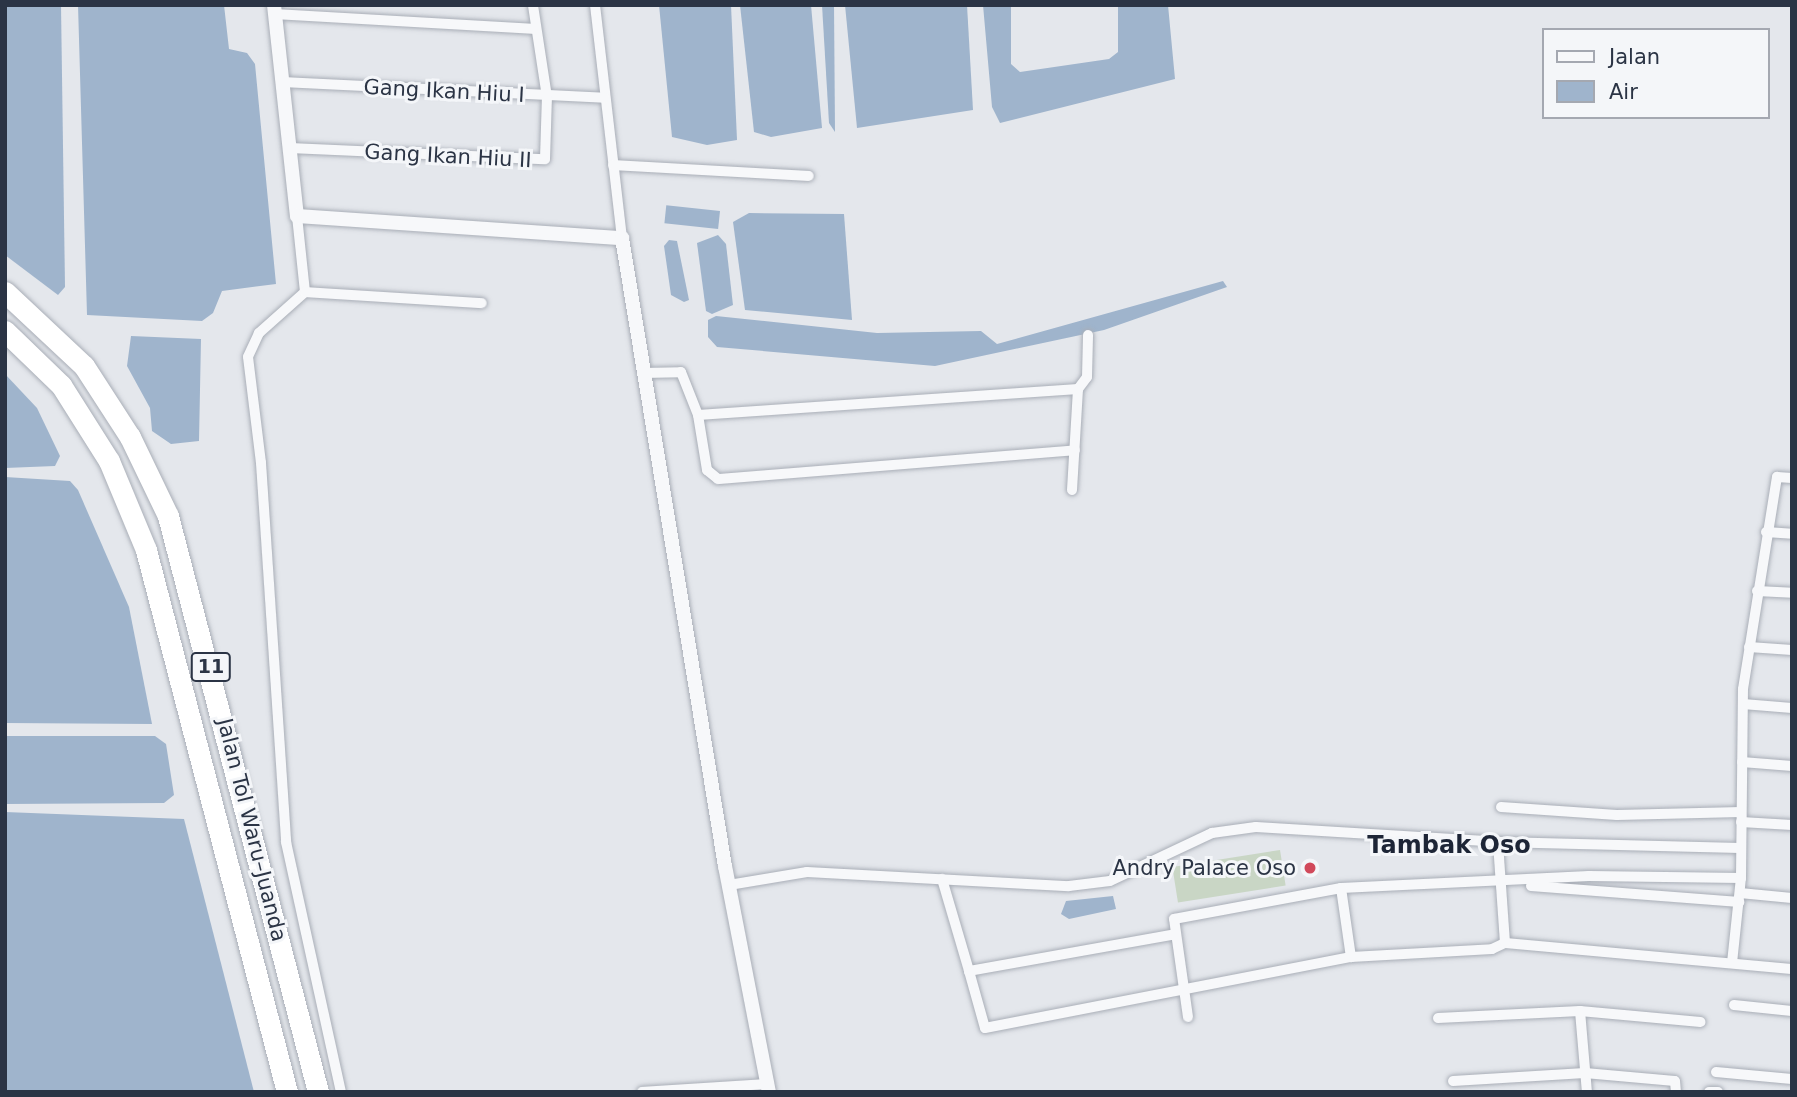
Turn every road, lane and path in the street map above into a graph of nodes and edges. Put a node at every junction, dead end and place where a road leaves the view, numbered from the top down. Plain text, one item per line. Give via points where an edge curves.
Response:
1 (533, 5) edge
2 (595, 5) edge
3 (275, 10) edge
4 (536, 29) junction
5 (282, 82) junction
6 (547, 97) junction
7 (605, 98) junction
8 (289, 148) junction
9 (613, 165) junction
10 (809, 176) dead end
11 (297, 216) junction
12 (622, 238) junction
13 (5, 292) edge
14 (304, 292) junction
15 (482, 303) dead end
16 (5, 331) edge
17 (1088, 335) dead end
18 (642, 373) junction
19 (1078, 389) junction
20 (698, 415) junction
21 (1076, 450) junction
22 (1792, 478) edge
23 (1072, 490) dead end
24 (1766, 532) junction
25 (1792, 534) edge
26 (1757, 591) junction
27 (1792, 593) edge
28 (1749, 647) junction
29 (1792, 650) edge
30 (1743, 704) junction
31 (1792, 708) edge
32 (1742, 762) junction
33 (1792, 766) edge
34 (1501, 807) dead end
35 (1741, 817) junction
36 (1792, 825) edge
37 (1498, 842) junction
38 (1740, 848) junction
39 (1741, 878) junction
40 (942, 879) junction
41 (1500, 884) junction
42 (729, 885) junction
43 (1340, 888) junction
44 (1740, 897) junction
45 (1792, 898) edge
46 (1176, 934) junction
47 (1505, 943) junction
48 (1351, 957) junction
49 (1732, 964) junction
50 (1792, 969) edge
51 (969, 971) junction
52 (1185, 993) junction
53 (1734, 1005) dead end
54 (1580, 1011) junction
55 (1792, 1011) edge
56 (1188, 1017) dead end
57 (1438, 1018) dead end
58 (1700, 1022) dead end
59 (1716, 1072) dead end
60 (1585, 1073) junction
61 (1792, 1079) edge
62 (1453, 1081) dead end
63 (767, 1089) edge
64 (287, 1092) edge
65 (318, 1092) edge
66 (341, 1092) edge
67 (642, 1092) edge
68 (1587, 1092) edge
69 (1676, 1092) edge
70 (1709, 1092) edge
71 (1718, 1092) edge

1 - 4 street
2 - 7 street
3 - 4 street
3 - 5 street
4 - 6 street
5 - 6 street, Gang Ikan Hiu I
5 - 8 street
6 - 7 street, Gang Ikan Hiu I
6 - 8 street, Gang Ikan Hiu II via 545,159 538,162
7 - 9 street
8 - 11 street
9 - 10 street
9 - 12 street
11 - 12 street
11 - 14 street
12 - 18 street
13 - 65 highway, Jalan Tol Waru–Juanda / 11 via 84,366 130,437 168,516
14 - 15 street
14 - 66 street via 259,333 248,357 261,463 286,842
16 - 64 highway, Jalan Tol Waru–Juanda / 11 via 61,385 109,461 146,550
17 - 19 street via 1087,377
18 - 20 street via 672,368 681,372
18 - 42 street
19 - 20 street
19 - 21 street
20 - 21 street via 707,470 718,479
21 - 23 street
22 - 24 street via 1777,477
24 - 25 street
24 - 26 street
26 - 27 street
26 - 28 street
28 - 29 street
28 - 30 street
30 - 31 street
30 - 32 street
32 - 33 street
32 - 35 street
34 - 35 street
35 - 36 street
35 - 38 street
37 - 38 street
37 - 40 street via 1256,827 1212,833 1110,881 1069,886
37 - 41 street
38 - 39 street
39 - 41 street via 1589,876
39 - 44 street
40 - 42 street via 807,872
40 - 51 street
41 - 43 street
41 - 44 street
41 - 47 street
42 - 63 street
43 - 46 street via 1174,919
43 - 48 street
44 - 45 street
44 - 49 street
46 - 51 street
46 - 52 street
47 - 48 street via 1492,950
47 - 49 street
48 - 52 street
49 - 50 street
51 - 52 street via 985,1028
52 - 56 street
53 - 55 street
54 - 57 street
54 - 58 street
54 - 60 street
59 - 61 street
60 - 62 street
60 - 68 street
60 - 69 street via 1675,1081
63 - 67 street
70 - 71 street

